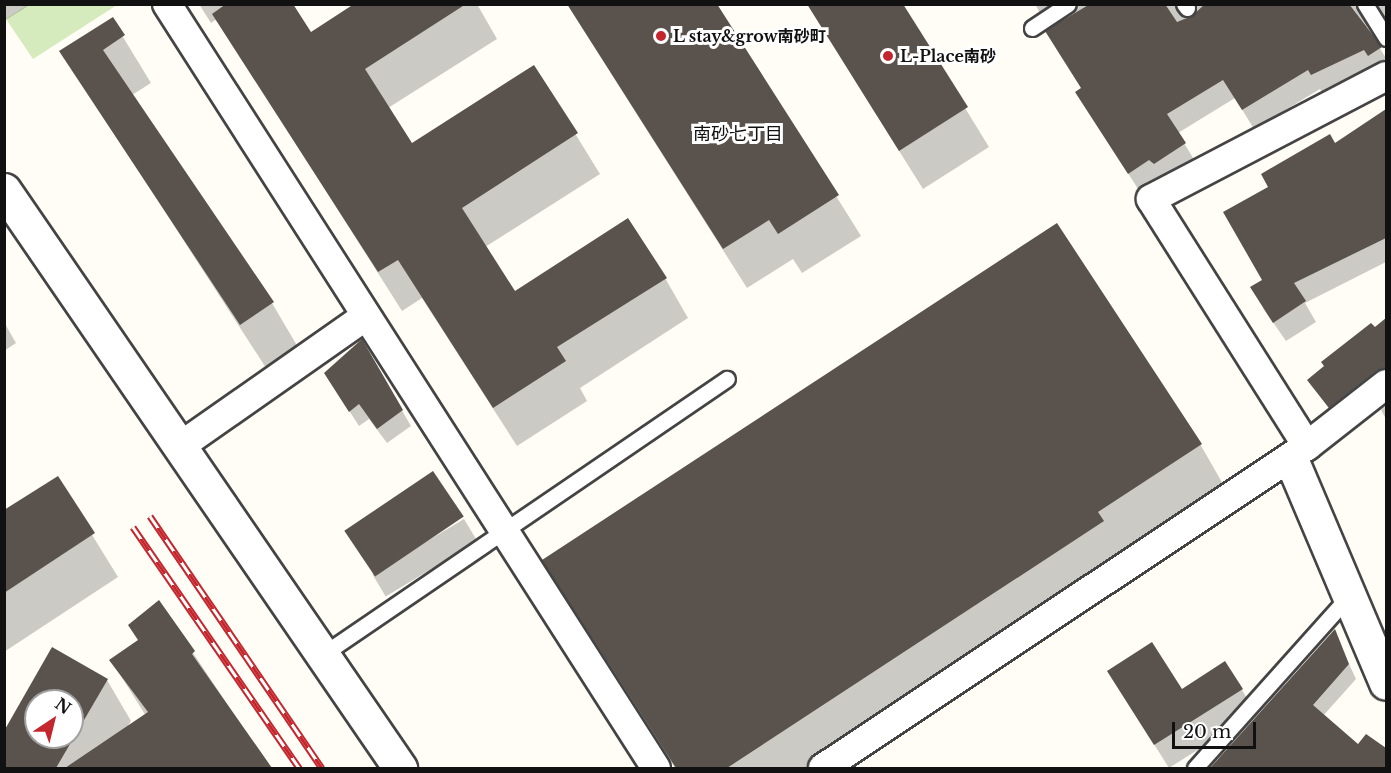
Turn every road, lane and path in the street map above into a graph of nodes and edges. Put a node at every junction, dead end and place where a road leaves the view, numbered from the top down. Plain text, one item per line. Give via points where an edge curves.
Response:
1 (1068, 4) edge
2 (1365, 4) edge
3 (169, 5) edge
4 (1032, 28) dead end
5 (1386, 38) edge
6 (1386, 76) edge
7 (4, 190) edge
8 (365, 317) junction
9 (727, 379) dead end
10 (1386, 384) edge
11 (179, 447) junction
12 (1299, 452) junction
13 (503, 531) junction
14 (1348, 597) junction
15 (322, 655) junction
16 (1386, 682) edge
17 (400, 768) edge
18 (656, 768) edge
19 (823, 768) edge
20 (1195, 768) edge

1 - 4 lane
2 - 5 lane
3 - 8 street
6 - 12 street via 1151,199
7 - 11 street
8 - 11 street
8 - 13 street
9 - 13 lane
10 - 12 street
11 - 15 street
12 - 14 street
12 - 19 street
13 - 15 lane
13 - 18 street
14 - 16 street
14 - 20 lane
15 - 17 street

